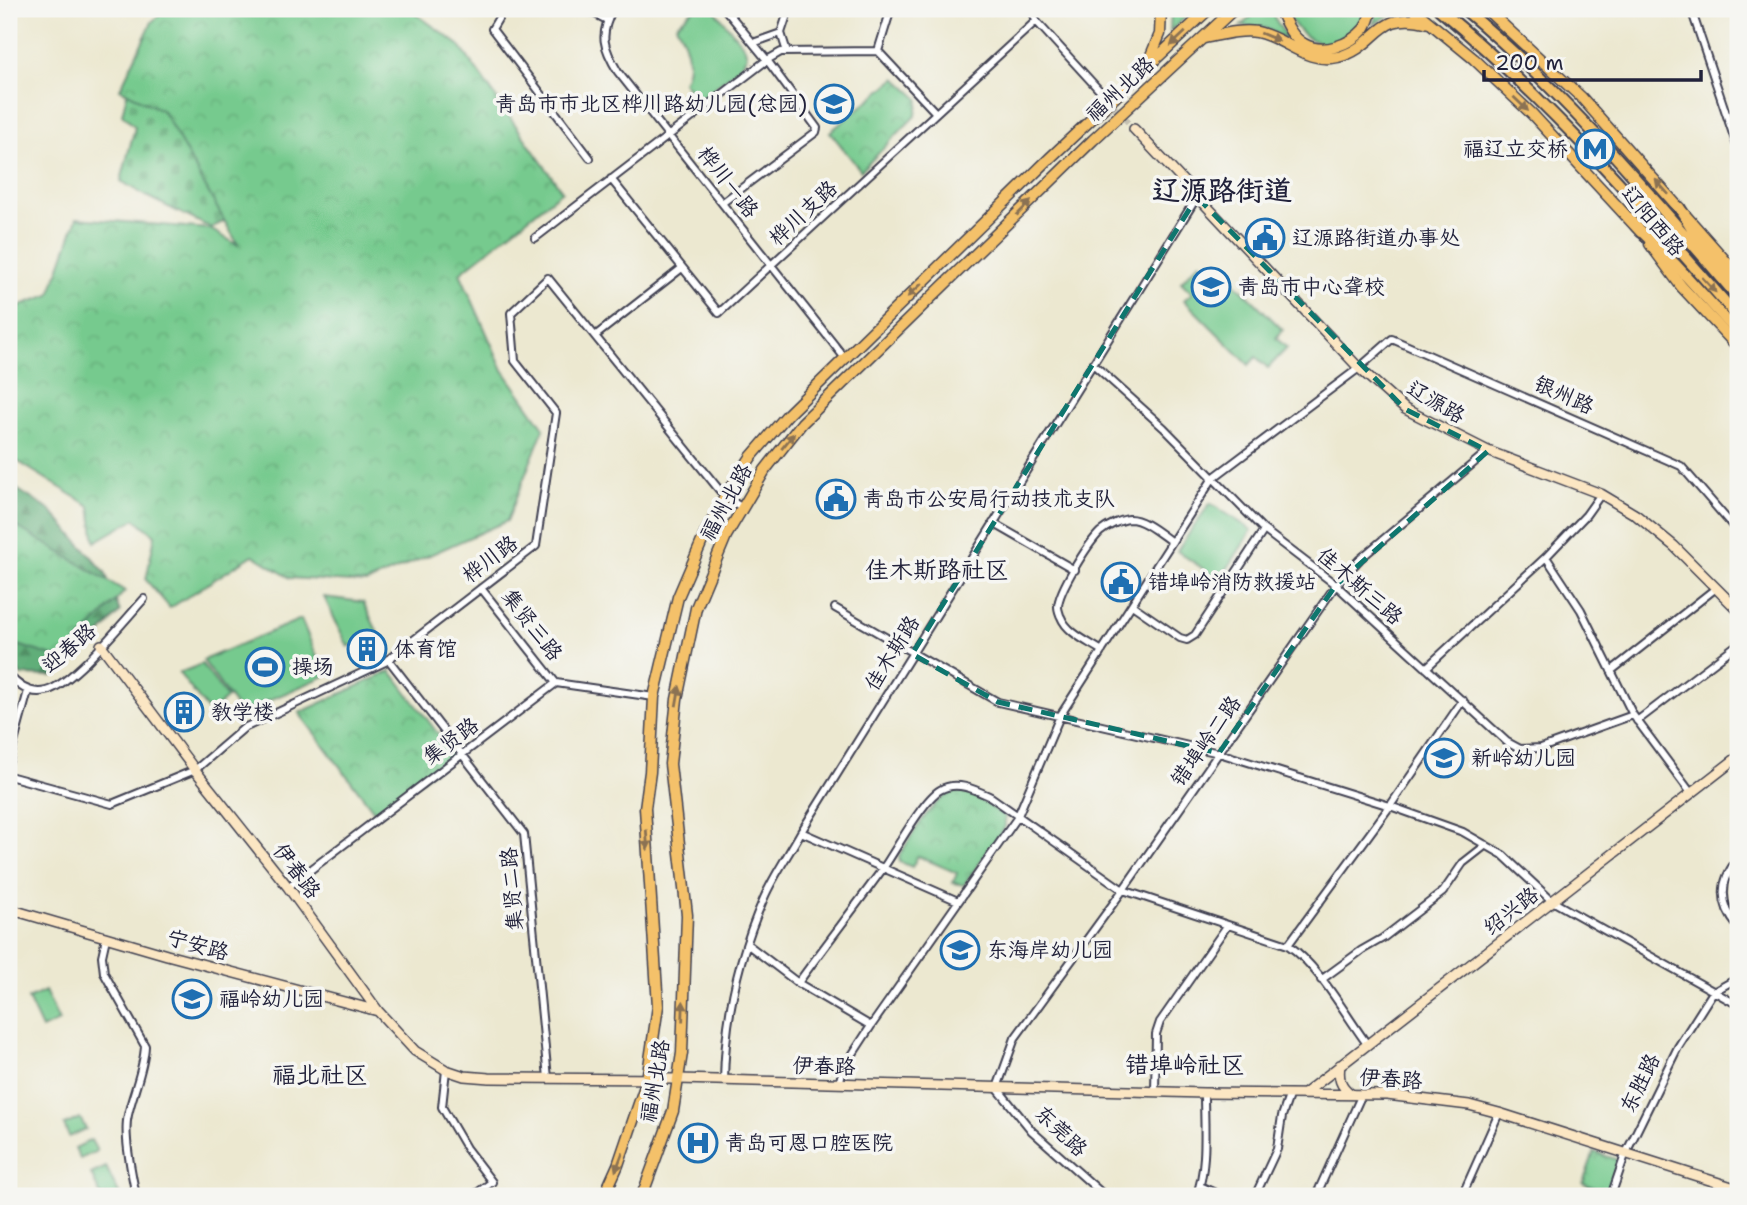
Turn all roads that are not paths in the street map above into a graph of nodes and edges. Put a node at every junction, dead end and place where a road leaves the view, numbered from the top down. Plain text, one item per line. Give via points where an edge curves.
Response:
1 (504, 9) edge
2 (586, 9) edge
3 (613, 9) edge
4 (725, 9) edge
5 (789, 9) edge
6 (891, 9) edge
7 (1032, 9) edge
8 (1161, 9) edge
9 (1209, 9) edge
10 (1234, 9) edge
11 (1279, 9) edge
12 (1372, 9) edge
13 (1413, 9) edge
14 (1439, 9) edge
15 (1464, 9) edge
16 (1487, 9) edge
17 (1691, 9) edge
18 (607, 20) junction
19 (1037, 21) junction
20 (1435, 25) junction
21 (781, 33) junction
22 (1203, 38) junction
23 (753, 43) junction
24 (878, 51) junction
25 (787, 52) junction
26 (767, 60) junction
27 (1146, 69) junction
28 (1100, 91) tunnel mouth
29 (936, 113) junction
30 (1134, 129) tunnel mouth
31 (669, 135) junction
32 (1738, 149) edge
33 (590, 158) dead end
34 (611, 179) junction
35 (1197, 197) junction
36 (722, 203) junction
37 (1679, 207) junction
38 (1636, 226) junction
39 (535, 238) dead end
40 (771, 266) junction
41 (682, 268) junction
42 (1738, 275) edge
43 (1738, 285) edge
44 (1738, 297) edge
45 (1738, 317) edge
46 (1738, 333) edge
47 (595, 336) junction
48 (1738, 347) edge
49 (844, 357) junction
50 (1093, 363) junction
51 (1359, 368) junction
52 (1488, 451) junction
53 (1213, 478) junction
54 (1601, 494) junction
55 (725, 497) junction
56 (743, 508) junction
57 (993, 523) junction
58 (1264, 530) junction
59 (1738, 532) edge
60 (1172, 542) junction
61 (1546, 557) junction
62 (1075, 570) junction
63 (1336, 586) junction
64 (481, 588) junction
65 (1716, 588) junction
66 (144, 599) dead end
67 (1132, 605) junction
68 (835, 608) dead end
69 (1738, 610) edge
70 (1738, 644) edge
71 (101, 645) junction
72 (1102, 651) junction
73 (912, 654) junction
74 (388, 659) junction
75 (1426, 668) junction
76 (1611, 671) junction
77 (9, 675) edge
78 (556, 683) junction
79 (28, 691) junction
80 (654, 697) junction
81 (1463, 700) junction
82 (1060, 716) junction
83 (1635, 718) junction
84 (1219, 753) junction
85 (462, 754) junction
86 (1738, 757) edge
87 (9, 761) edge
88 (195, 770) junction
89 (9, 776) edge
90 (1691, 793) junction
91 (1390, 806) junction
92 (1017, 818) junction
93 (801, 832) junction
94 (1486, 845) junction
95 (1738, 859) edge
96 (883, 867) junction
97 (288, 887) junction
98 (1123, 890) junction
99 (958, 901) junction
100 (1552, 901) junction
101 (9, 909) edge
102 (1227, 926) junction
103 (1738, 927) edge
104 (106, 938) junction
105 (747, 944) junction
106 (1288, 945) junction
107 (1738, 978) edge
108 (1321, 980) junction
109 (798, 983) junction
110 (1713, 992) junction
111 (1738, 1005) edge
112 (378, 1011) junction
113 (871, 1026) junction
114 (1367, 1044) junction
115 (1340, 1065) junction
116 (446, 1070) junction
117 (548, 1079) junction
118 (678, 1079) junction
119 (647, 1080) junction
120 (724, 1081) junction
121 (839, 1084) junction
122 (997, 1088) junction
123 (1155, 1092) junction
124 (1205, 1093) junction
125 (1290, 1093) junction
126 (1306, 1093) junction
127 (1351, 1094) junction
128 (1362, 1094) junction
129 (1499, 1113) junction
130 (1625, 1155) junction
131 (1200, 1186) junction
132 (1738, 1189) edge
133 (136, 1196) edge
134 (473, 1196) edge
135 (604, 1196) edge
136 (642, 1196) edge
137 (1105, 1196) edge
138 (1196, 1196) edge
139 (1222, 1196) edge
140 (1255, 1196) edge
141 (1316, 1196) edge
142 (1462, 1196) edge
143 (1611, 1196) edge

1 - 33 street via 492,29
2 - 18 street
3 - 18 street
4 - 23 street
5 - 21 street
6 - 24 street
7 - 19 street
8 - 27 main road via 1160,34
9 -> 27 main road, 福州北路
10 - 22 main road, 福州北路
11 - 12 main road via 1288,29 1304,45 1325,48 1349,42 1365,27
13 - 20 main road, 辽阳西路
14 -> 45 highway, 辽阳西路 via 1549,108
15 - 44 highway, 辽阳西路 via 1569,107
37 -> 16 main road, 辽阳西路 via 1582,98
17 - 32 street
18 - 31 street, 桦川一路 via 604,46 611,60
19 - 28 street
19 - 29 street, 桦川支路
22 -> 20 main road via 1255,31 1319,59 1353,51 1400,19
20 -> 38 main road, 辽阳西路 via 1532,114
21 - 23 street
21 - 25 street
56 -> 22 main road, 福州北路 via 765,470 802,424
23 - 26 street
24 - 25 street
24 - 29 street
25 - 26 street
26 - 31 street
26 - 36 street via 816,132
27 -> 49 main road, 福州北路
29 - 40 street, 桦川支路
30 - 35 street, 辽源路
31 - 34 street
31 - 36 street, 桦川一路
34 - 39 street
34 - 41 street, 桦川支路
35 - 50 street, 佳木斯路
35 - 51 street, 辽源路
36 - 40 street, 桦川一路
37 - 42 main road, 辽阳西路
37 - 43 highway via 1699,240
38 - 46 highway
38 - 48 main road, 辽阳西路 via 1681,286
40 - 41 street, 桦川支路 via 719,313
40 - 49 street, 桦川一路
41 - 47 street
47 - 55 street, 桦川路
47 - 64 street, 桦川路 via 548,278 511,313 515,361 556,413 536,546
49 - 55 main road, 福州北路 via 751,457
50 - 53 street, 佳木斯三路
50 - 57 street, 佳木斯路
51 - 52 street, 辽源路 via 1405,409
51 - 53 street
51 - 59 street, 银州路 via 1392,339 1681,466
52 - 54 street, 辽源路
52 - 63 street, 错埠岭二路 via 1360,559
53 - 58 street, 佳木斯三路
53 - 60 street
54 - 61 street
54 - 65 street, 辽源路 via 1674,546
55 - 56 street, 桦川路
55 - 80 main road, 福州北路 via 678,597
118 -> 56 main road, 福州北路 via 687,915 670,764 677,699 696,608
57 - 62 street
57 - 73 street, 佳木斯路
58 - 63 street, 佳木斯三路
58 - 67 street via 1195,635 1180,638
60 - 62 street via 1140,522 1119,522 1100,533
60 - 67 street
61 - 75 street
61 - 76 street via 1581,610
62 - 72 street via 1061,594 1058,608 1062,620
63 - 75 street, 佳木斯三路
63 - 84 street, 错埠岭二路
64 - 74 street, 桦川路
64 - 78 street, 集贤三路
65 - 69 street, 辽源路
65 - 76 street
66 - 71 street, 迎春路
67 - 72 street
68 - 73 street
70 - 83 street
71 - 79 street, 迎春路 via 67,678 46,691
71 - 88 street, 伊春路
72 - 82 street
73 - 82 street via 998,702
73 - 93 street, 佳木斯路
74 - 85 street, 集贤二路
74 - 88 street, 桦川路 via 244,728
75 - 81 street, 佳木斯三路
76 - 83 street
77 - 79 street, 迎春路
78 - 80 street
78 - 85 street, 集贤路
79 - 87 street
80 -> 119 main road, 福州北路 via 645,808 658,1006
81 - 83 street, 佳木斯三路 via 1520,749 1541,748
81 - 91 street
82 - 84 street
82 - 92 street
83 - 90 street
84 - 91 street
84 - 98 street, 错埠岭二路
85 - 97 street, 集贤路
85 - 117 street, 集贤二路 via 524,834
86 - 90 street, 绍兴路
88 - 89 street, 桦川路 via 113,804
88 - 97 street, 伊春路
90 - 100 street, 绍兴路
91 - 94 street
91 - 106 street
92 - 96 street via 972,788 954,785 940,790
92 - 98 street
92 - 99 street
93 - 96 street
93 - 105 street, 佳木斯路 via 764,897
94 - 100 street
94 - 108 street via 1463,863 1443,892
95 - 103 street via 1727,873 1724,901 1727,914
96 - 99 street
96 - 109 street
97 - 112 street, 伊春路
98 - 102 street
98 - 122 street, 错埠岭二路 via 1016,1038
99 - 113 street
100 - 110 street
100 - 114 street, 绍兴路
101 - 104 street, 宁安路
102 - 106 street
102 - 123 street via 1160,1022
104 - 112 street, 宁安路
104 - 133 street via 104,973 145,1045 127,1118
105 - 109 street
105 - 120 street, 佳木斯路 via 727,1018
106 - 108 street
107 - 110 street
108 - 114 street
109 - 113 street
110 - 111 street
110 - 130 street, 东胜路 via 1666,1069
112 - 116 street, 伊春路 via 415,1051
113 - 121 street via 843,1069
114 - 115 street, 绍兴路
115 - 126 street, 绍兴路
115 - 127 street via 1340,1083
116 - 117 street, 伊春路 via 489,1079
116 - 134 street via 442,1107 492,1182
117 - 119 street, 伊春路
118 - 119 street, 伊春路
118 - 120 street, 伊春路
118 - 136 main road, 福州北路 via 673,1111
119 -> 135 main road, 福州北路
120 - 121 street, 伊春路
121 - 122 street, 伊春路
122 - 123 street, 伊春路
122 - 137 street, 东莞路 via 1032,1131
123 - 124 street, 伊春路
124 - 125 street, 伊春路
124 - 131 street
125 - 126 street, 伊春路
125 - 140 street via 1277,1149
126 - 127 street, 伊春路
127 - 128 street, 伊春路
128 - 129 street, 伊春路 via 1429,1099
128 - 141 street
129 - 130 street, 伊春路
129 - 142 street
130 - 132 street, 伊春路
130 - 143 street, 东胜路
131 - 138 street
131 - 139 street

